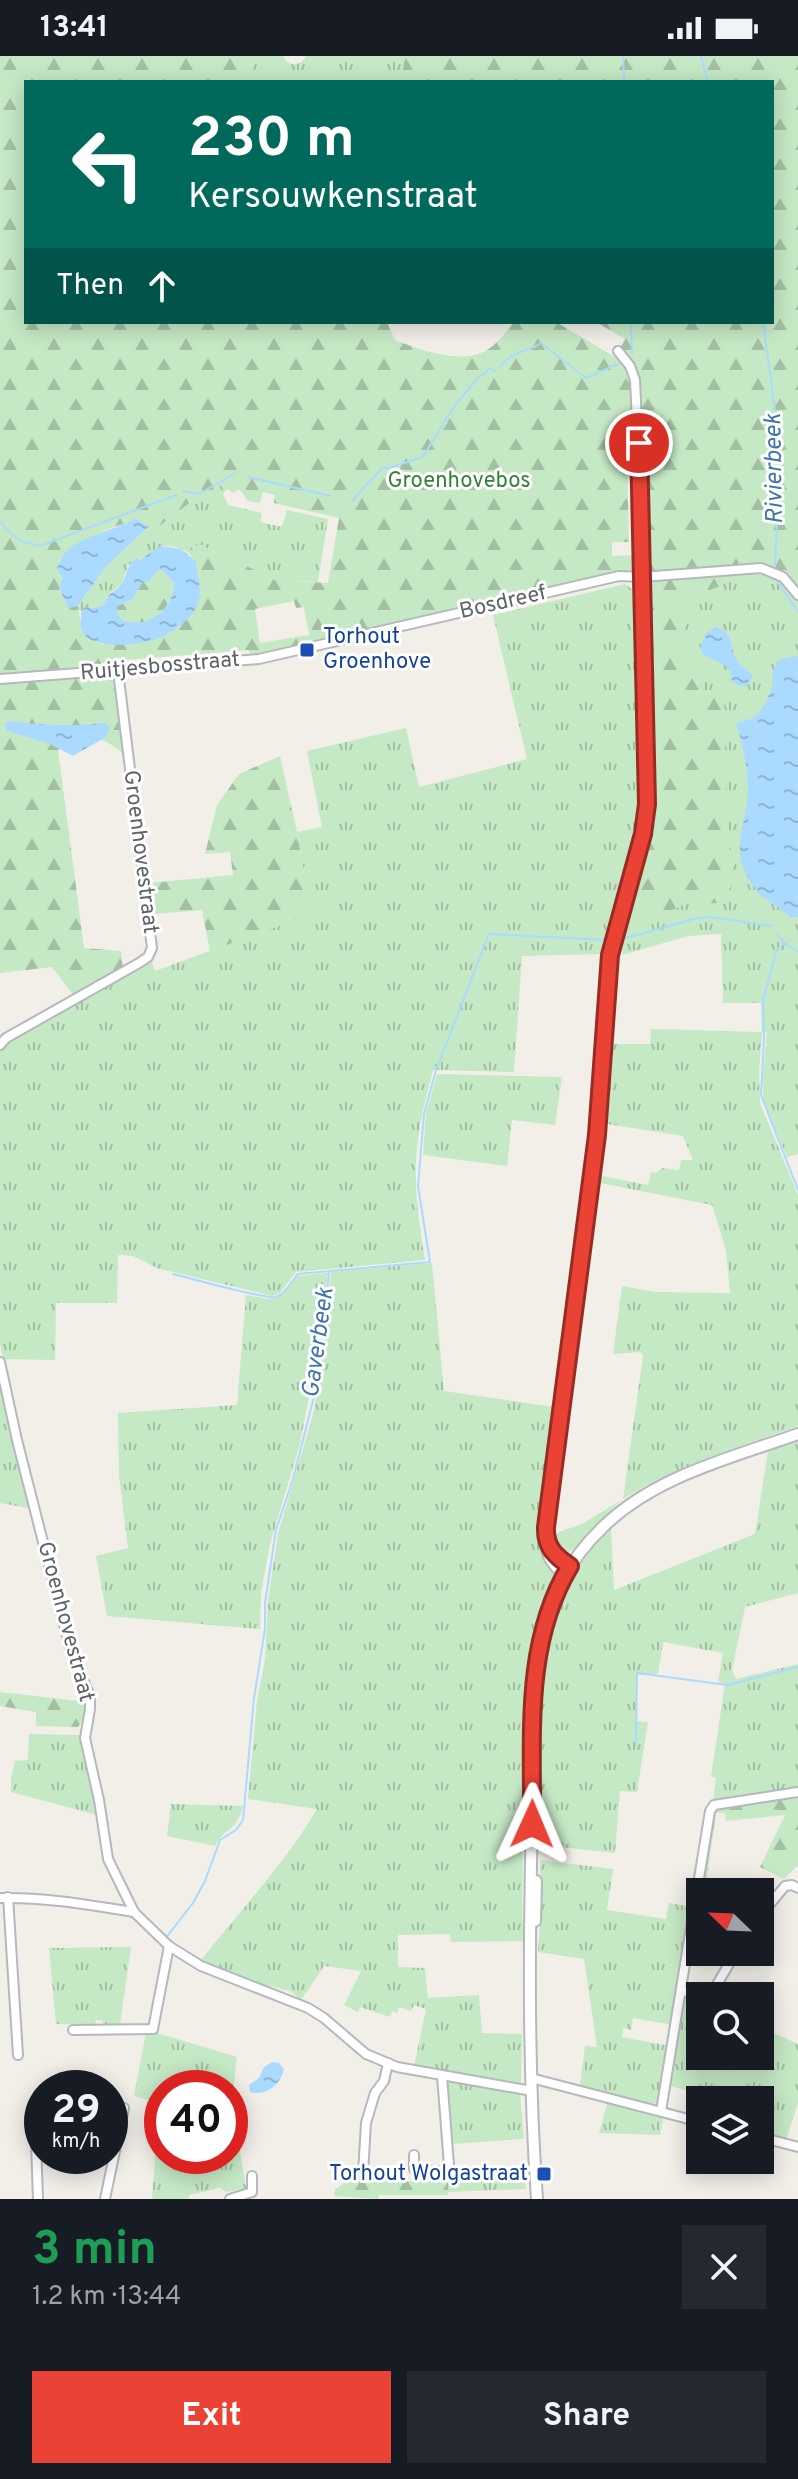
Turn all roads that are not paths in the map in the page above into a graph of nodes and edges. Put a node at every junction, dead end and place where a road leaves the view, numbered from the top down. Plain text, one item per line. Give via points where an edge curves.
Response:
1 (618, 351) dead end
2 (642, 577) junction
3 (798, 595) edge
4 (318, 645) joint
5 (118, 671) junction
6 (0, 679) edge
7 (0, 1045) edge
8 (0, 1362) edge
9 (798, 1434) edge
10 (546, 1538) junction
11 (570, 1566) junction
12 (564, 1576) junction
13 (798, 1792) edge
14 (798, 1888) edge
15 (4, 1898) edge
16 (774, 1899) edge
17 (134, 1912) junction
18 (169, 1946) junction
19 (728, 1966) edge
20 (681, 1991) junction
21 (73, 2030) dead end
22 (18, 2055) dead end
23 (388, 2063) junction
24 (442, 2076) junction
25 (531, 2078) junction
26 (532, 2091) junction
27 (661, 2111) junction
28 (686, 2118) edge
29 (774, 2141) edge
30 (798, 2147) edge
31 (414, 2155) dead end
32 (37, 2174) edge
33 (110, 2174) edge
34 (363, 2174) dead end
35 (252, 2176) dead end
36 (38, 2199) edge
37 (105, 2199) edge
38 (230, 2199) edge
39 (537, 2199) edge

1 - 2 street via 635,380
2 - 3 street, Bosdreef via 761,568 783,577
2 - 4 street, Bosdreef via 619,576
2 - 10 street via 647,804 610,955 597,1135
4 - 5 street, Ruitjesbosstraat via 259,659
5 - 6 street, Ruitjesbosstraat
5 - 7 street, Groenhovestraat via 152,948 139,963
8 - 17 street, Groenhovestraat via 70,1648 90,1696 85,1738 108,1859
9 - 11 street via 680,1476 651,1492 603,1526
10 - 11 street via 553,1554
10 - 12 street via 548,1561
11 - 12 street
12 - 25 street via 547,1614 533,1691 531,1852 537,1902
13 - 20 street via 714,1805 710,1811
14 - 16 street via 785,1886
15 - 17 street
15 - 22 street
17 - 18 street, Groenhovestraat
18 - 21 street via 153,2029
18 - 23 street, Groenhovestraat via 221,1975 308,2008 366,2054
19 - 20 street via 712,1993
20 - 27 street
23 - 24 street, Groenhovestraat
23 - 34 street via 366,2123
24 - 26 street, Groenhovestraat
24 - 31 street via 449,2165 441,2172 414,2169
25 - 26 street
25 - 27 street
26 - 39 street
27 - 28 street
29 - 30 street
32 - 36 street
33 - 37 street
35 - 38 street via 252,2192

